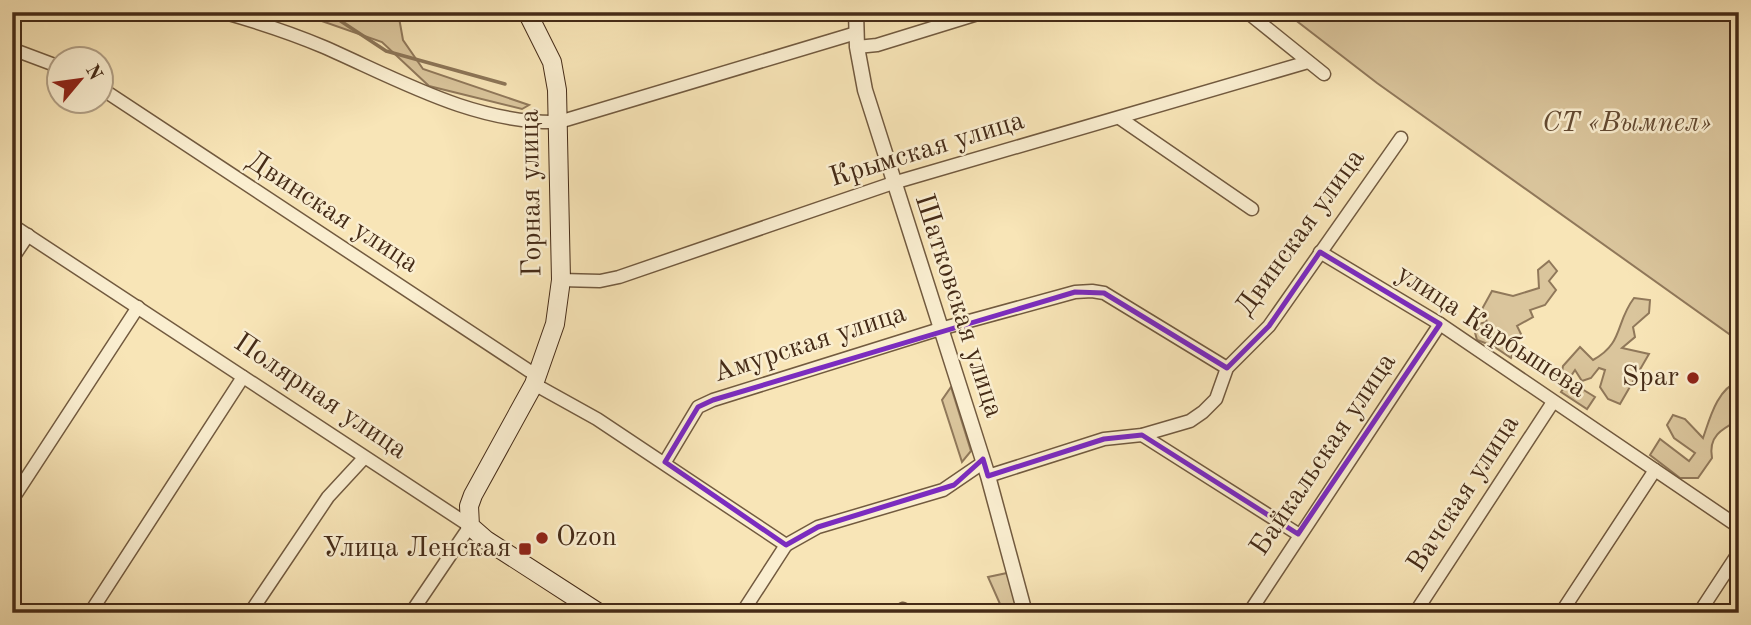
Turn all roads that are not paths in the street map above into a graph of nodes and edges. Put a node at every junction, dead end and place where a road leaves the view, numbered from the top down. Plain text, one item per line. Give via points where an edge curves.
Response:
1 (222, 12) edge
2 (527, 12) edge
3 (856, 12) edge
4 (984, 12) edge
5 (1247, 12) edge
6 (856, 40) junction
7 (12, 49) edge
8 (46, 62) edge
9 (1308, 62) junction
10 (1324, 74) dead end
11 (116, 98) edge
12 (1121, 119) junction
13 (559, 121) junction
14 (1401, 138) dead end
15 (893, 183) junction
16 (1252, 209) dead end
17 (12, 225) edge
18 (28, 235) junction
19 (1320, 252) junction
20 (12, 259) edge
21 (561, 280) junction
22 (138, 307) junction
23 (1440, 324) junction
24 (940, 329) junction
25 (1227, 368) junction
26 (243, 377) junction
27 (536, 380) junction
28 (1553, 402) junction
29 (1142, 435) junction
30 (364, 458) junction
31 (665, 462) junction
32 (986, 469) junction
33 (1655, 470) junction
34 (12, 500) edge
35 (470, 526) junction
36 (1739, 527) edge
37 (1298, 534) junction
38 (786, 545) junction
39 (1739, 552) edge
40 (577, 607) edge
41 (90, 613) edge
42 (250, 613) edge
43 (411, 613) edge
44 (599, 613) edge
45 (742, 613) edge
46 (1025, 613) edge
47 (1250, 613) edge
48 (1415, 613) edge
49 (1562, 613) edge
50 (1699, 613) edge

1 - 13 street via 272,26 438,99 538,122
2 - 13 main road, Горная улица via 552,62
3 - 6 street, Шатковская улица
4 - 6 street via 877,45
5 - 9 street
6 - 13 street
6 - 15 street, Шатковская улица via 865,90
7 - 8 street
9 - 10 street
9 - 12 street, Крымская улица
11 - 27 street, Двинская улица
12 - 15 street, Крымская улица
12 - 16 street
13 - 21 main road, Горная улица
14 - 19 street, Двинская улица
15 - 21 street, Крымская улица via 619,277
15 - 24 street, Шатковская улица
17 - 18 street, Полярная улица
18 - 20 street
18 - 22 street, Полярная улица
19 - 23 street, улица Карбышева
19 - 25 street, Двинская улица via 1269,326
21 - 27 main road, Горная улица via 555,324
22 - 26 street, Полярная улица
22 - 34 street
23 - 28 street, улица Карбышева
23 - 37 street, Байкальская улица
24 - 25 street, Амурская улица via 1092,291 1104,293
24 - 31 street, Амурская улица via 698,407
24 - 32 street, Шатковская улица
25 - 29 street, Двинская улица via 1216,399 1203,412 1190,421
26 - 30 street, Полярная улица
26 - 41 street
27 - 31 street, Двинская улица
27 - 35 main road, Горная улица via 473,495
28 - 33 street, улица Карбышева
28 - 48 street, Вачская улица
29 - 32 street, Двинская улица via 1104,439
29 - 37 street
30 - 35 street, Полярная улица
30 - 42 street via 328,497
31 - 38 street, Двинская улица
32 - 38 street, Двинская улица via 943,490 818,527
32 - 46 street, Шатковская улица
33 - 36 street, улица Карбышева
33 - 49 street
35 - 40 main road, Полярная улица
35 - 43 street
37 - 47 street, Байкальская улица
38 - 45 street
39 - 50 street
40 - 44 main road, Полярная улица

